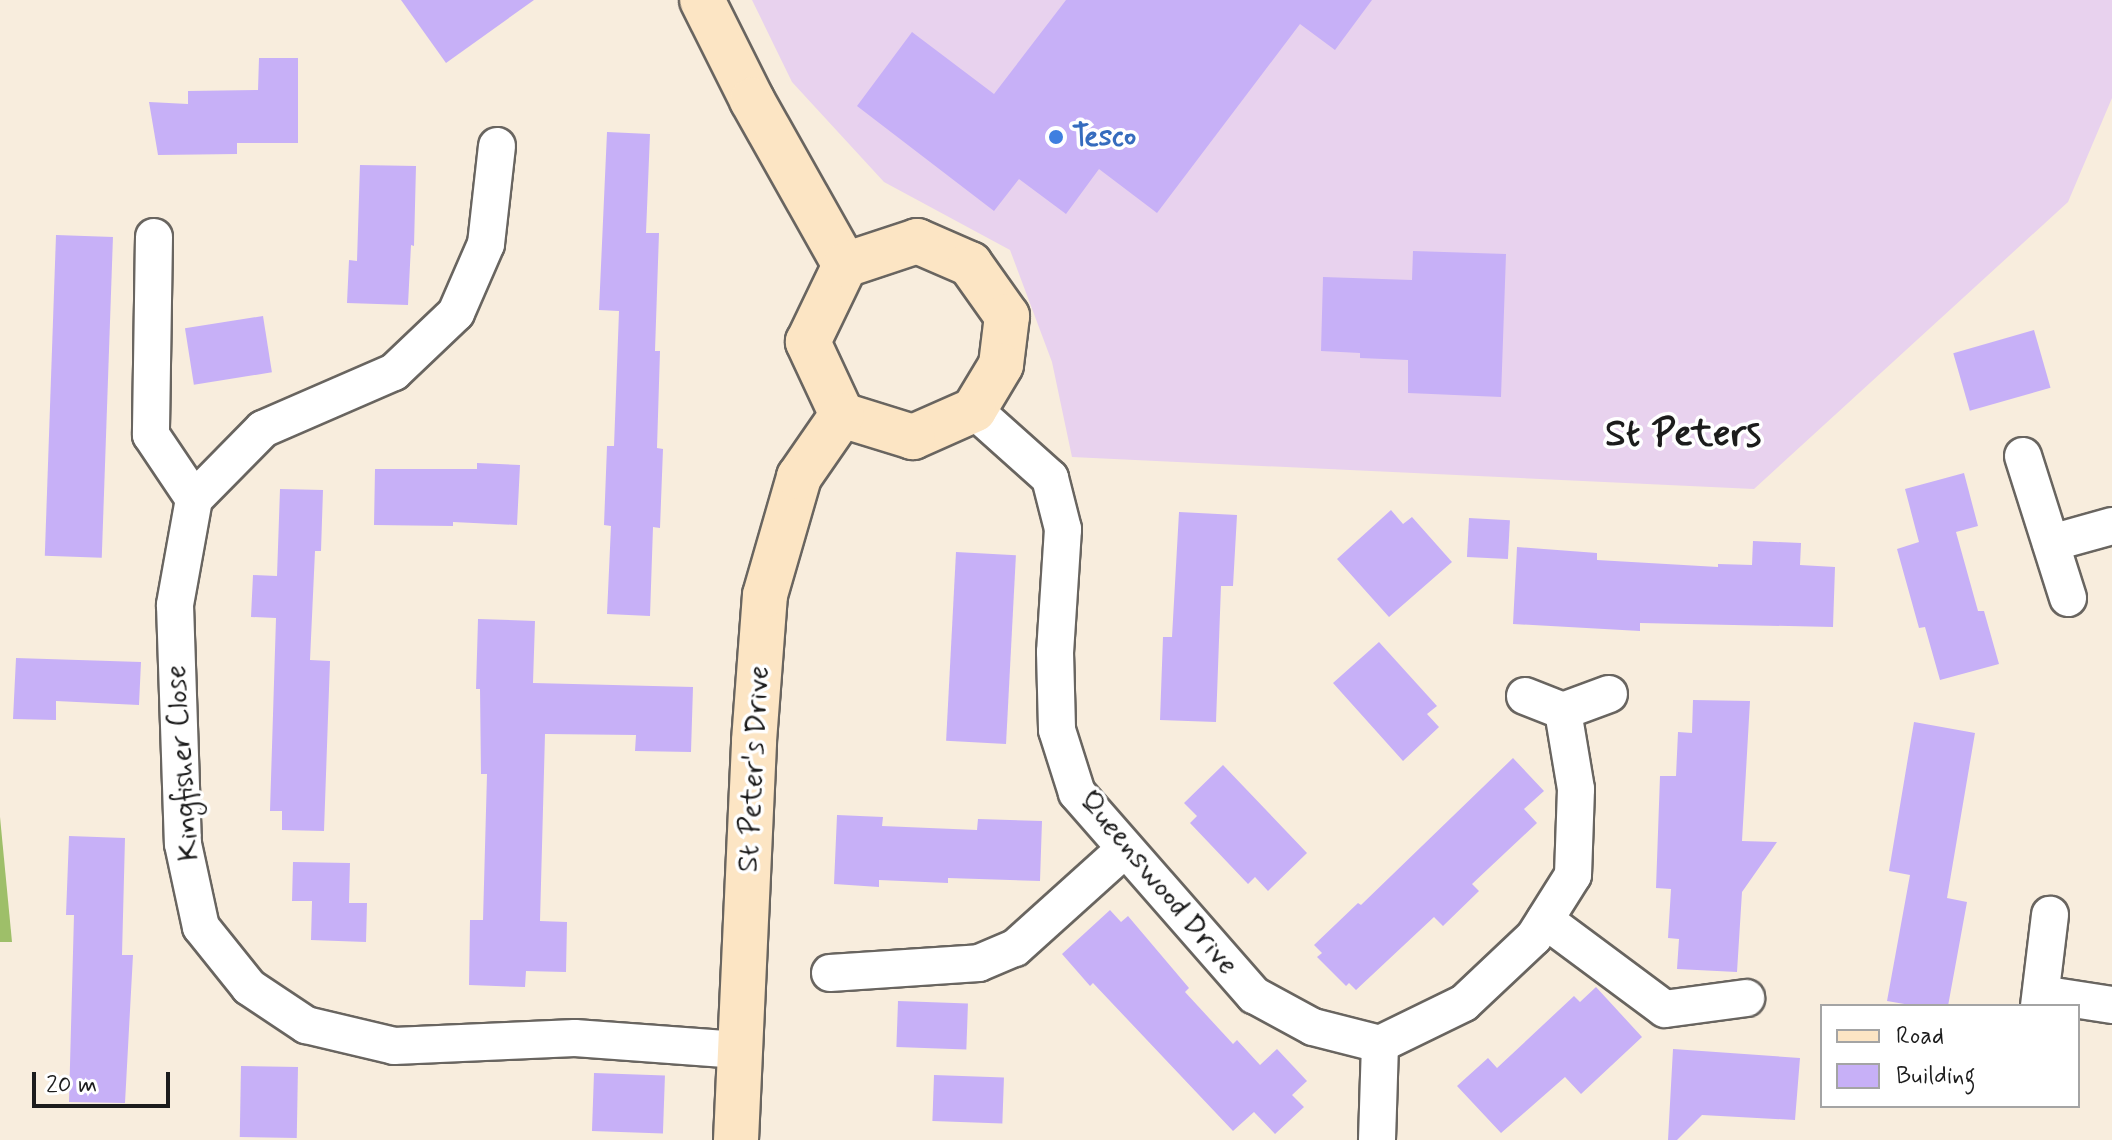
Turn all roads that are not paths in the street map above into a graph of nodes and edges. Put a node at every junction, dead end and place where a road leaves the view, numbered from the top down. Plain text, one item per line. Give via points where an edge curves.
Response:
1 (702, 0) edge
2 (497, 146) dead end
3 (154, 237) dead end
4 (845, 265) junction
5 (974, 410) junction
6 (842, 415) junction
7 (2023, 456) dead end
8 (194, 499) junction
9 (2112, 526) edge
10 (2051, 543) junction
11 (2068, 598) dead end
12 (1609, 694) dead end
13 (1525, 696) dead end
14 (1563, 711) junction
15 (1125, 849) junction
16 (2050, 915) dead end
17 (1545, 920) junction
18 (830, 973) dead end
19 (1746, 998) dead end
20 (2040, 1000) edge
21 (2112, 1005) edge
22 (1380, 1044) junction
23 (739, 1050) junction
24 (736, 1140) edge
25 (1377, 1140) edge

1 - 4 street
2 - 8 street via 486,244 456,313 394,372 263,429
3 - 8 street via 151,435
4 - 5 street via 917,241 970,264 1007,316 1001,365
4 - 6 street via 808,342
5 - 6 street via 913,437
5 - 15 street, Queenswood Drive via 1050,478 1063,529 1055,652 1057,730 1077,793
6 - 23 street, St Peter's Drive via 799,477 765,595
7 - 10 street
8 - 23 street, Kingfisher Close via 175,605 183,844 201,927 249,987 306,1025 394,1046 575,1038
9 - 10 street
10 - 11 street
12 - 14 street
13 - 14 street
14 - 17 street via 1576,789 1573,875
15 - 18 street via 1015,948 979,963
15 - 22 street, Queenswood Drive via 1254,995 1313,1027
16 - 20 street
17 - 19 street via 1665,1009
17 - 22 street via 1534,937 1464,1003
20 - 21 street
22 - 25 street
23 - 24 street, St Peter's Drive

